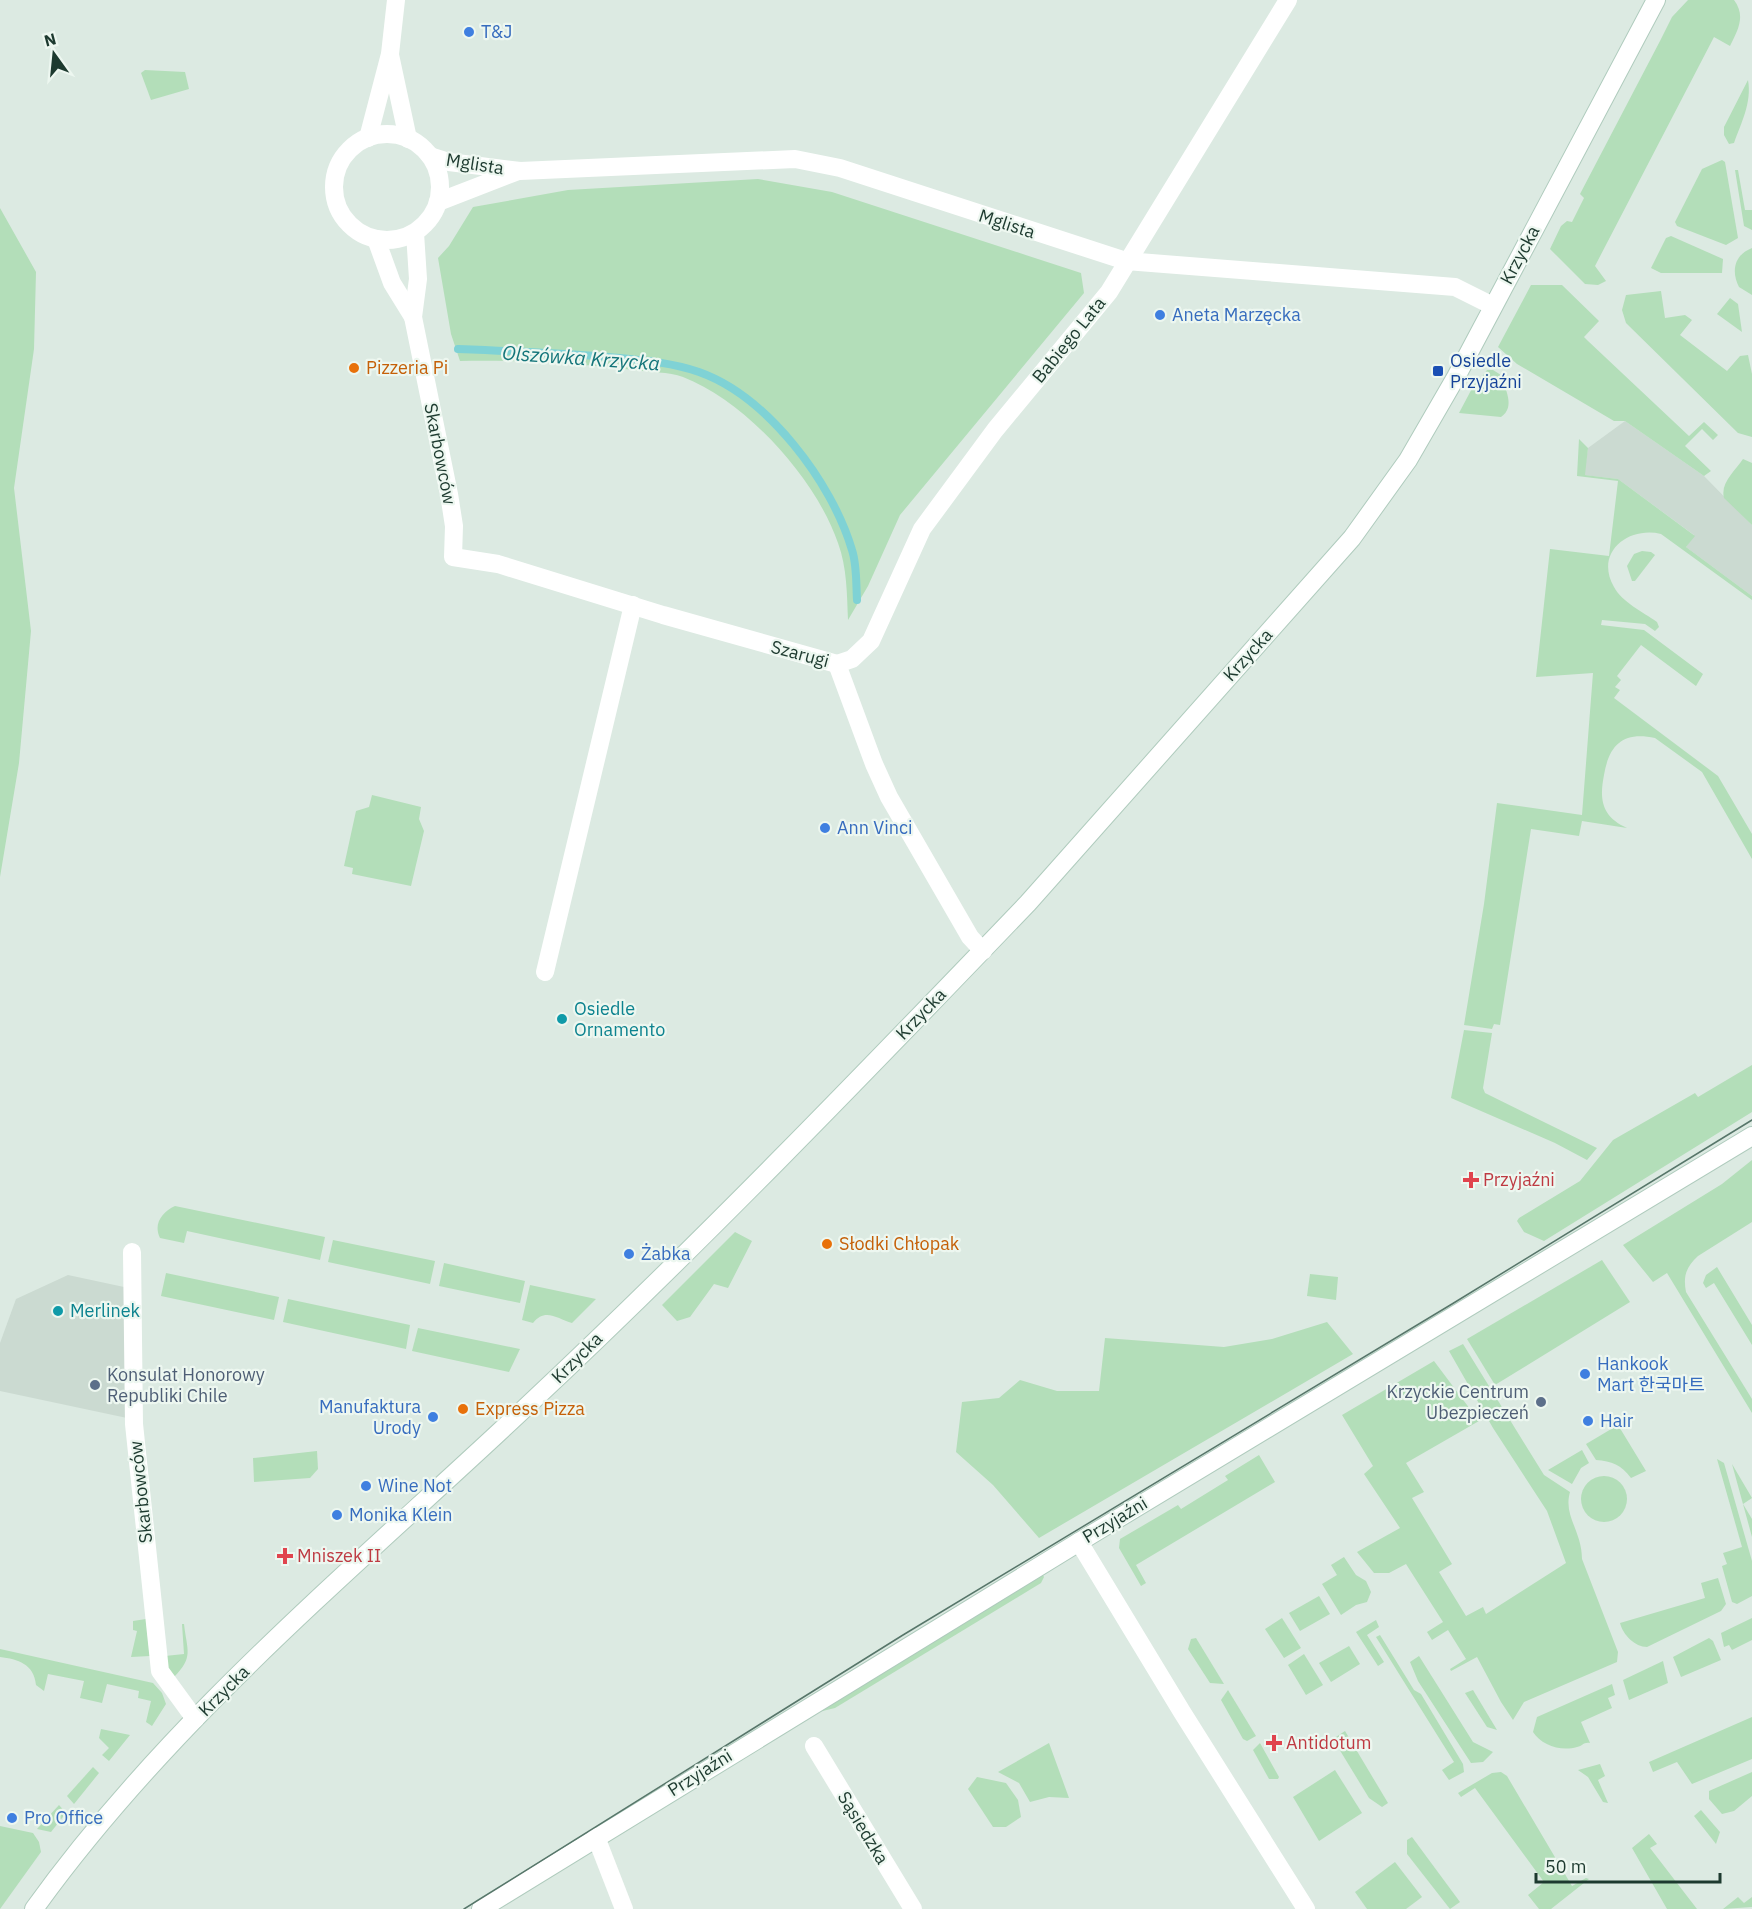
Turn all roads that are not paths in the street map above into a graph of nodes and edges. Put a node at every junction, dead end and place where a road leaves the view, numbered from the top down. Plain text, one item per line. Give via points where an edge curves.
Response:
1 (396, 0) edge
2 (1288, 0) edge
3 (1656, 0) edge
4 (390, 54) junction
5 (368, 138) junction
6 (408, 139) junction
7 (430, 156) junction
8 (520, 171) junction
9 (438, 202) junction
10 (415, 233) junction
11 (376, 239) junction
12 (1126, 261) junction
13 (1493, 306) junction
14 (413, 317) junction
15 (453, 557) joint
16 (633, 605) junction
17 (837, 664) junction
18 (983, 951) junction
19 (545, 972) dead end
20 (1752, 1136) edge
21 (132, 1252) dead end
22 (1079, 1542) junction
23 (195, 1719) junction
24 (814, 1746) dead end
25 (596, 1837) junction
26 (34, 1909) edge
27 (481, 1909) edge
28 (624, 1909) edge
29 (913, 1909) edge
30 (1306, 1909) edge

1 - 4 street
2 - 12 street, Babiego Lata
3 - 13 street, Krzycka
4 - 5 street
4 - 6 street
5 - 6 street via 381,134
5 - 11 street via 340,162 334,185 345,220
6 - 7 street
7 - 8 street, Mglista
7 - 9 street via 440,186
8 - 9 street, Mglista
8 - 12 street, Mglista via 801,160 840,168
9 - 10 street
10 - 11 street via 396,240
10 - 14 street, Skarbowców via 418,279
11 - 14 street, Skarbowców via 392,283
12 - 13 street, Mglista via 1455,287
12 - 17 street, Babiego Lata via 1109,292 995,430 922,529 871,640 852,659
13 - 18 street, Krzycka via 1408,460 1359,528
14 - 15 street, Skarbowców via 449,494
15 - 16 street, Szarugi via 498,564
16 - 17 street, Szarugi
16 - 19 street
17 - 18 street, Szarugi via 889,797 970,937
18 - 23 street, Krzycka via 743,1197
20 - 22 street, Przyjaźni
21 - 23 street, Skarbowców via 134,1424 160,1671
22 - 25 street, Przyjaźni
22 - 30 street
23 - 26 street, Krzycka via 117,1803
24 - 29 street, Sąsiedzka
25 - 27 street, Przyjaźni
25 - 28 street

